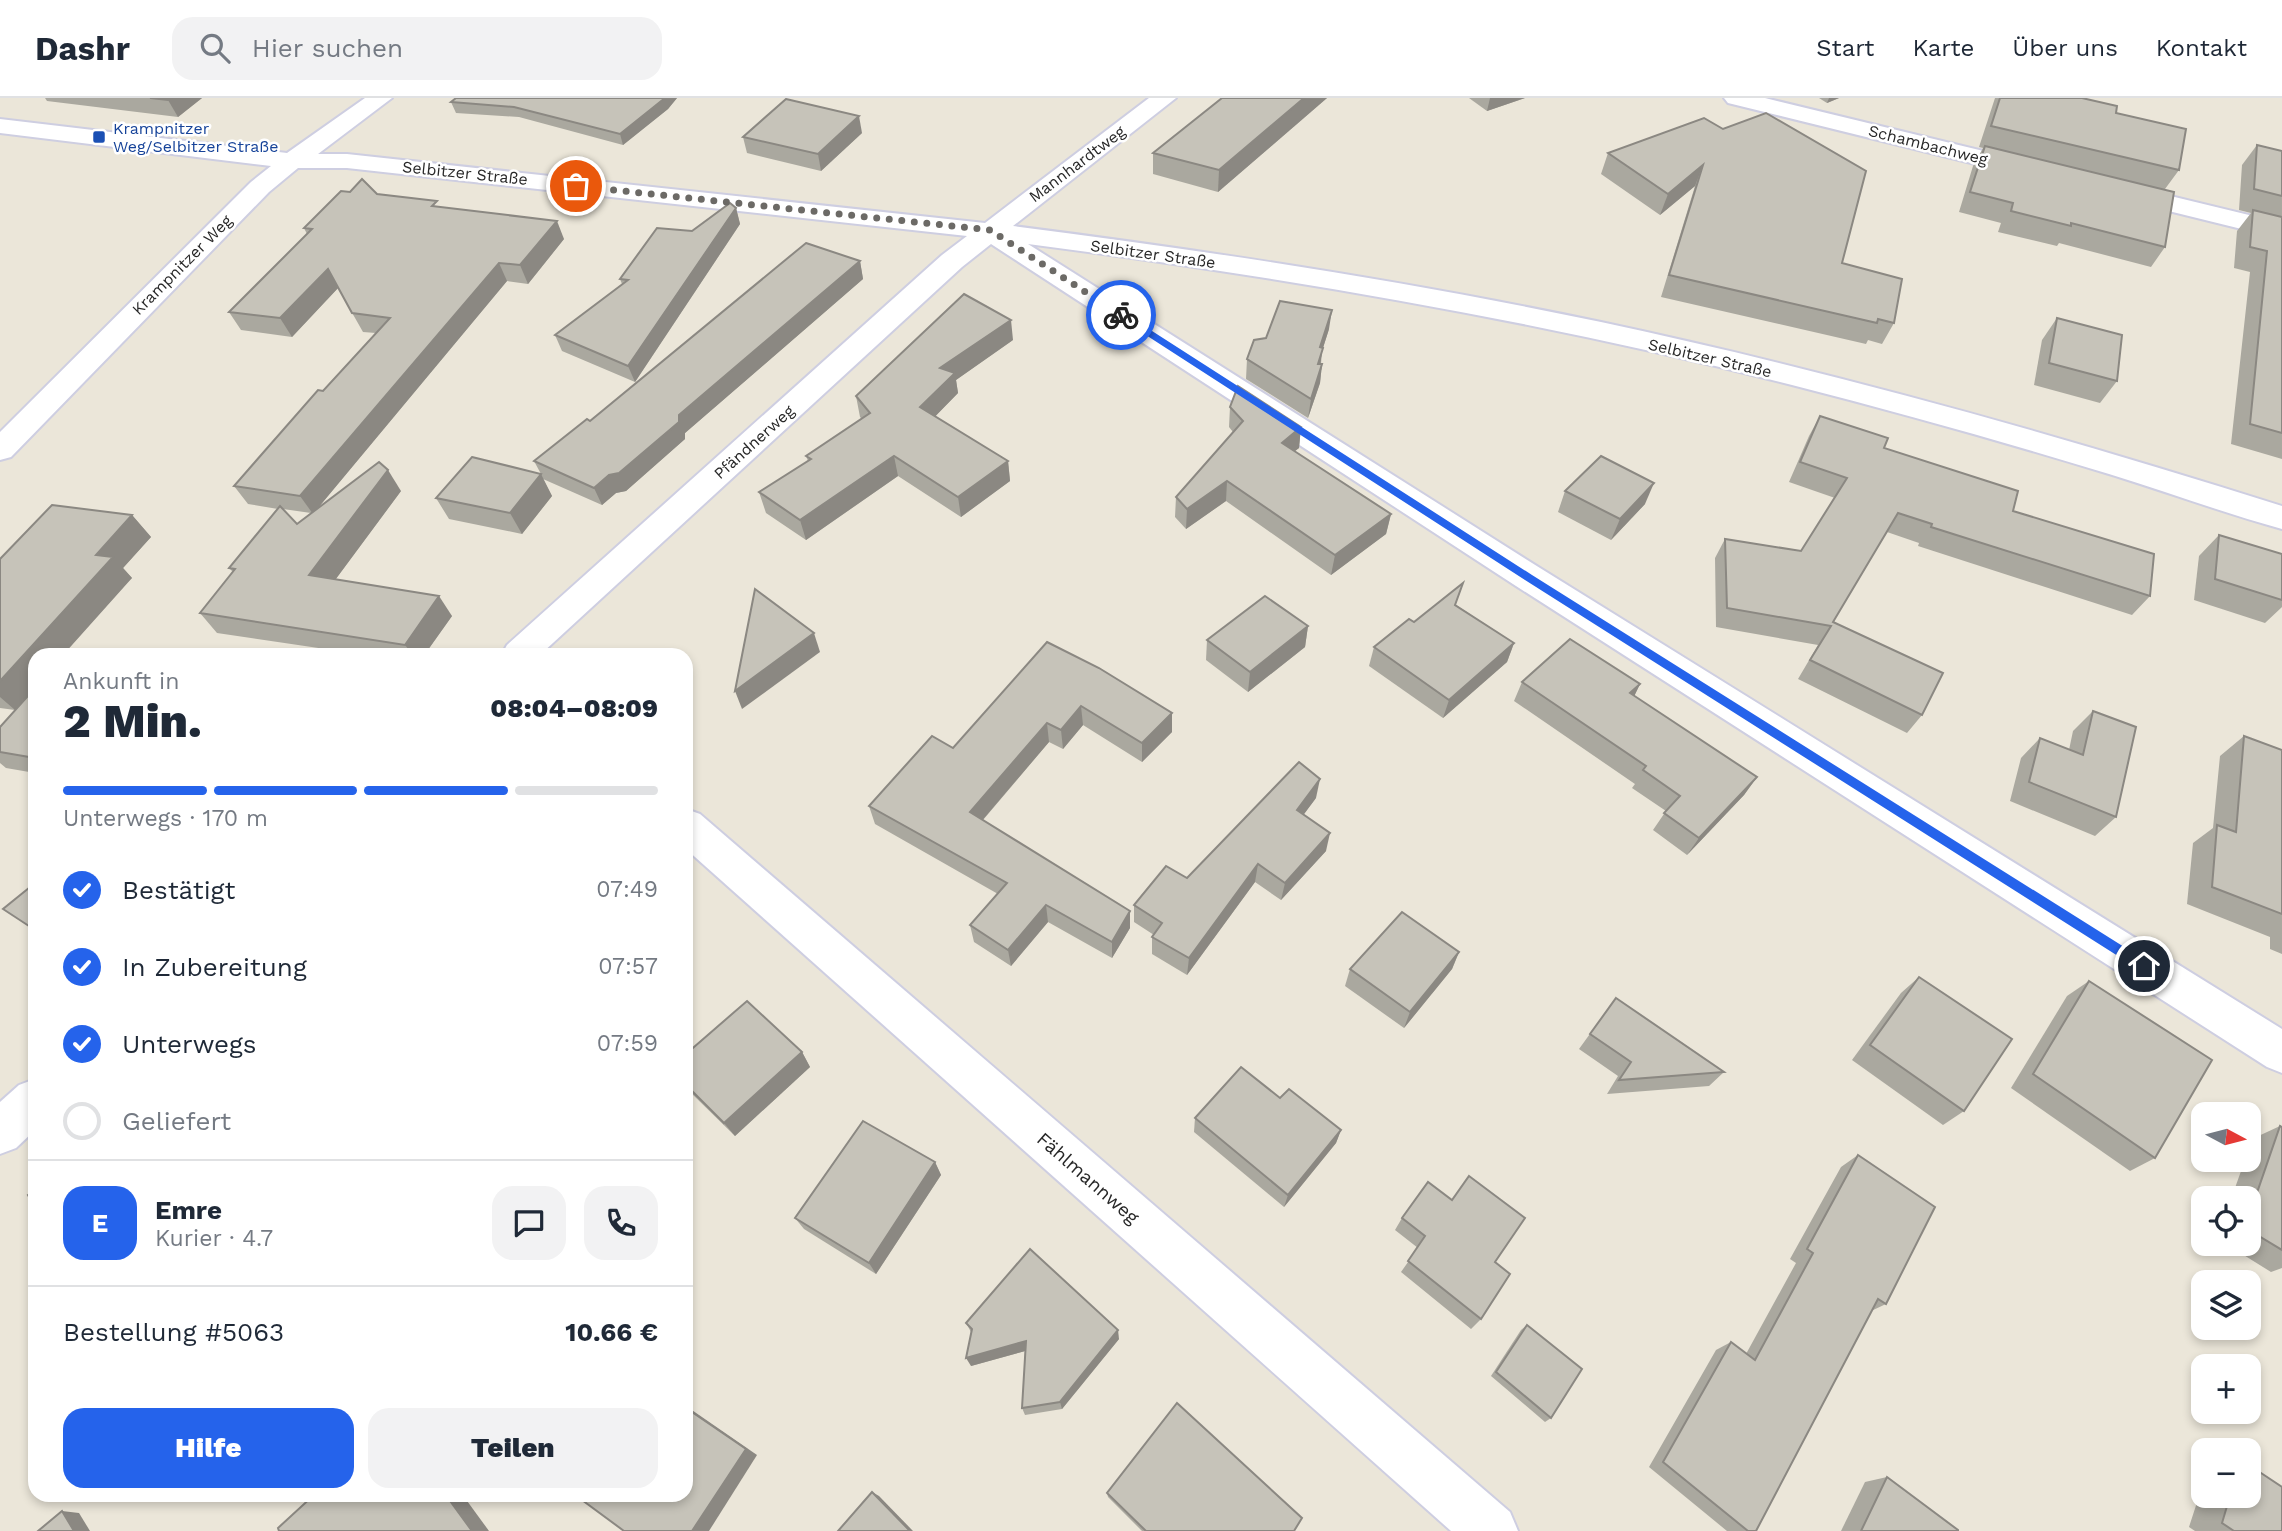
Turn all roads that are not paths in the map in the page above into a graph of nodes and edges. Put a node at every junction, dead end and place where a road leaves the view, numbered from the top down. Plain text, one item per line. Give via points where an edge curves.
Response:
1 (380, 98) edge
2 (1164, 98) edge
3 (1736, 98) edge
4 (0, 126) edge
5 (292, 160) junction
6 (2056, 176) edge
7 (2096, 186) edge
8 (990, 230) junction
9 (2282, 231) edge
10 (0, 450) edge
11 (2282, 518) edge
12 (526, 648) edge
13 (693, 831) edge
14 (2282, 1053) edge
15 (28, 1106) edge
16 (0, 1132) edge
17 (1491, 1531) edge

1 - 5 street, Krampnitzer Weg
2 - 8 street, Mannhardtweg
3 - 6 street, Schambachweg
4 - 5 street, Selbitzer Straße
5 - 8 street, Selbitzer Straße via 347,161
5 - 10 street, Krampnitzer Weg
7 - 9 street
8 - 11 street, Selbitzer Straße via 1324,279 1564,325 1840,388 2064,450
8 - 12 street, Pfändnerweg
8 - 14 street via 1528,578
13 - 17 street, Fählmannweg
15 - 16 street

